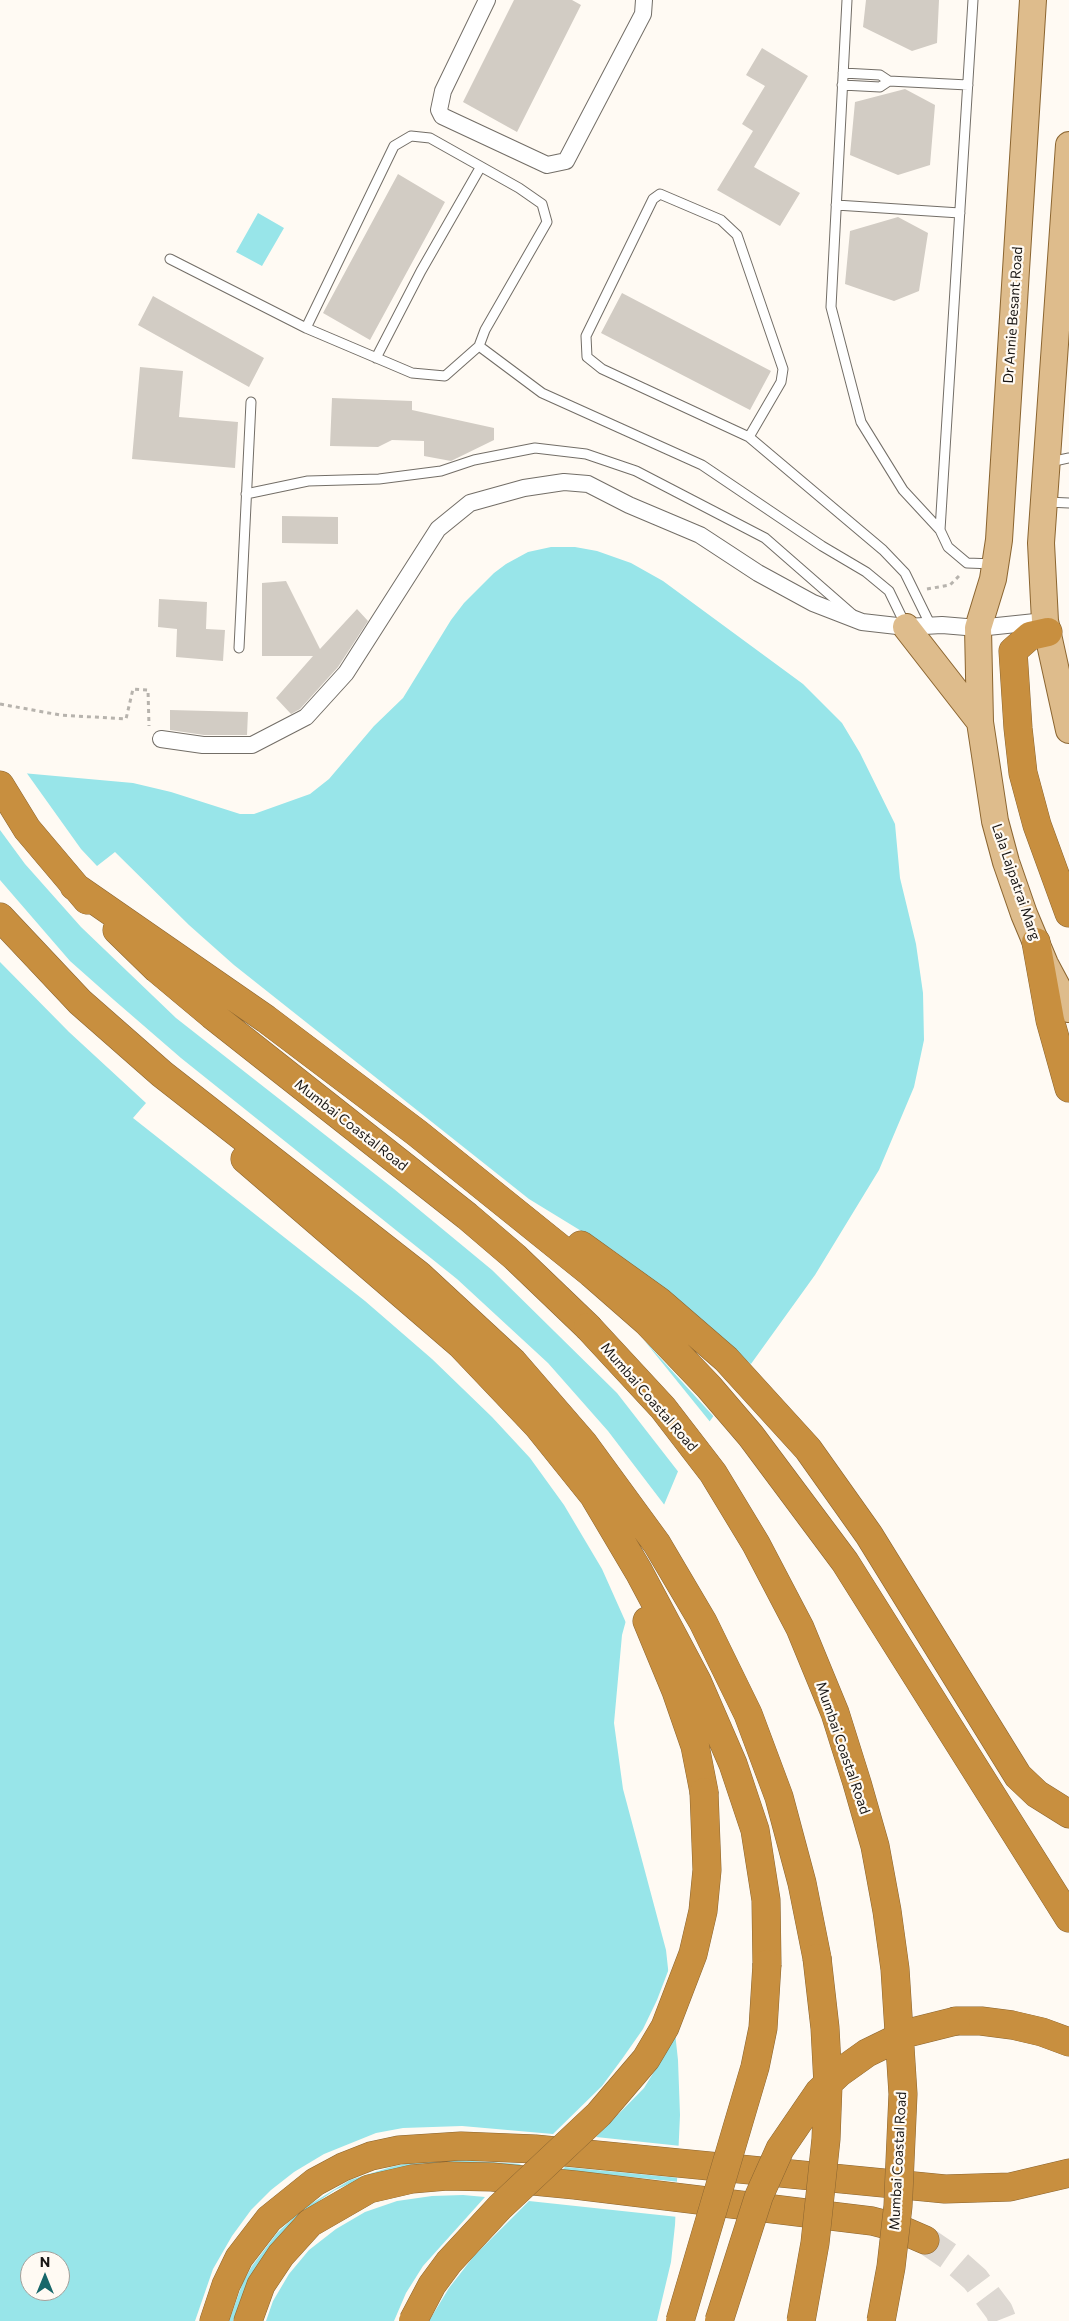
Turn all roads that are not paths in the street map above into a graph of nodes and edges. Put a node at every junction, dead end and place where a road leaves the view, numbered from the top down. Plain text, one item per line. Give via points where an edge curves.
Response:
1 (487, 0) edge
2 (644, 0) edge
3 (847, 0) edge
4 (973, 0) edge
5 (1033, 0) edge
6 (843, 73) junction
7 (889, 81) junction
8 (842, 85) junction
9 (968, 85) junction
10 (1068, 158) edge
11 (480, 168) junction
12 (836, 205) junction
13 (960, 214) junction
14 (1067, 218) edge
15 (170, 259) dead end
16 (1065, 269) edge
17 (306, 328) junction
18 (479, 346) junction
19 (376, 358) junction
20 (251, 402) dead end
21 (749, 437) junction
22 (1058, 460) edge
23 (246, 494) junction
24 (1056, 503) edge
25 (940, 530) junction
26 (995, 564) junction
27 (862, 622) junction
28 (919, 626) junction
29 (1046, 627) junction
30 (978, 628) junction
31 (239, 648) dead end
32 (1068, 719) edge
33 (980, 722) junction
34 (161, 739) road end
35 (0, 785) edge
36 (74, 886) junction
37 (1069, 913) edge
38 (0, 917) edge
39 (1036, 942) junction
40 (1069, 1010) edge
41 (162, 1074) junction
42 (1069, 1088) edge
43 (511, 1208) junction
44 (596, 1500) junction
45 (1069, 1814) edge
46 (1069, 1918) edge
47 (1069, 2042) edge
48 (1069, 2172) edge
49 (925, 2240) tunnel mouth
50 (214, 2321) edge
51 (248, 2321) edge
52 (413, 2321) edge
53 (680, 2321) edge
54 (719, 2321) edge
55 (801, 2321) edge
56 (881, 2321) edge

1 - 2 street via 443,91 439,110 442,116 547,164 566,160 643,14
3 - 6 lane
4 - 9 lane
5 - 26 main road, Dr Annie Besant Road
6 - 7 lane via 880,75
6 - 8 lane
7 - 8 lane via 880,87
7 - 9 lane
8 - 12 lane
9 - 13 lane
10 - 14 main road
11 - 17 lane via 430,138 411,136 394,146
11 - 18 lane via 542,204 547,222
11 - 19 lane
12 - 13 lane
12 - 25 lane via 832,307 861,422 903,490
13 - 25 lane
14 - 16 main road
15 - 17 lane
16 - 22 main road via 1057,373
17 - 19 lane
18 - 19 lane via 446,376 412,373
18 - 28 lane via 542,393 702,465 866,572 889,591
20 - 23 lane
21 - 21 lane via 602,369 587,357 586,336 653,199 660,194 721,220 737,235 783,369 780,382
21 - 28 lane via 883,550 905,573
22 - 24 main road
23 - 27 lane via 308,480 379,478 441,471 474,460 535,448 586,454 636,471 765,538
23 - 31 lane
24 - 29 main road via 1041,543
25 - 26 lane via 948,547 967,563
26 - 30 main road, Dr Annie Besant Road
27 - 28 street
27 - 34 street via 812,603 700,535 588,484 564,482 524,488 470,503 438,529 346,673 306,717 252,745 203,745
28 - 30 street
28 - 33 main road
29 - 30 street
29 - 32 main road
29 - 37 highway via 1014,651 1018,728 1023,773 1036,826
30 - 33 main road, Lala Lajpatrai Marg
33 - 39 main road, Lala Lajpatrai Marg via 995,821 1015,888
35 - 36 highway, Mumbai Coastal Road via 27,830
36 - 43 highway via 266,1019
36 - 56 highway, Mumbai Coastal Road, bridge via 156,968 467,1216 588,1327 663,1408 713,1473 756,1544 800,1628 835,1713 875,1846 887,1911 900,2029 903,2112 898,2206
38 - 41 highway via 80,1002
39 - 40 main road, Lala Lajpatrai Marg
39 - 42 highway via 1050,1020
41 - 44 highway via 225,1142 461,1345 537,1425
41 - 55 highway, bridge via 420,1274 514,1362 584,1444 658,1544 703,1622 748,1714 779,1797 802,1883 817,1958 828,2085 826,2139 815,2243
43 - 45 highway via 578,1243 652,1295 726,1359 767,1402 808,1449 869,1535 1018,1776 1036,1794
43 - 46 highway via 647,1322 751,1436 845,1562
44 - 52 highway, bridge via 676,1691 695,1746 706,1806 707,1870 703,1911 693,1954 665,2027 646,2059 599,2114 473,2234 432,2285
44 - 53 highway, bridge via 693,1672 729,1756 755,1830 766,1900 767,1984 763,2028 737,2132
47 - 54 highway, bridge via 1012,2025 956,2021 908,2033 867,2053 839,2072 820,2092 780,2149 759,2196
48 - 50 highway, bridge via 1010,2187 974,2190 535,2149 427,2146 399,2150 371,2156 336,2170 302,2191 269,2219 239,2258
49 - 51 highway, bridge via 872,2221 595,2187 492,2177 412,2179 369,2189 310,2223 281,2255 261,2285

